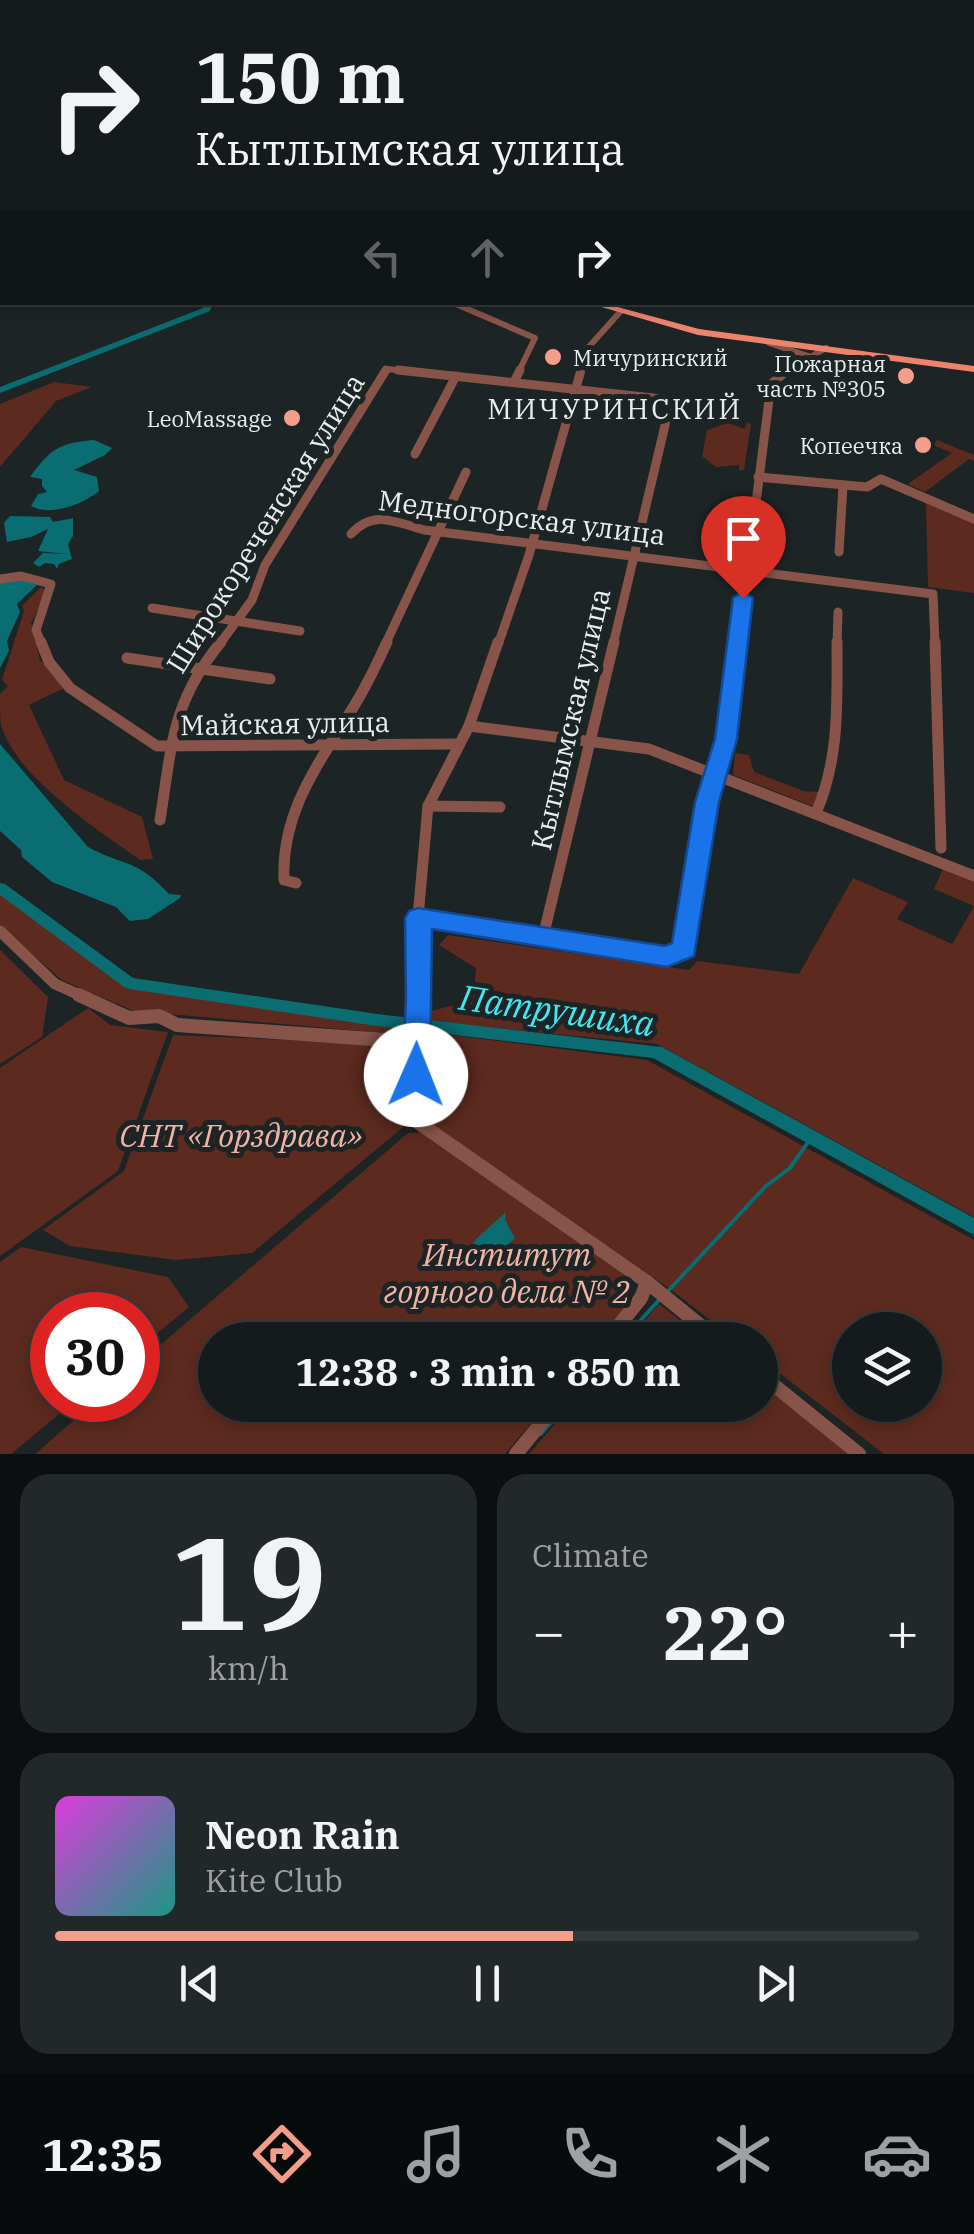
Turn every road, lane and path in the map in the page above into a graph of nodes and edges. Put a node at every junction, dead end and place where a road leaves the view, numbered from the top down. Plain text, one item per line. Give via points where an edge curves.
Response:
1 (459, 305) edge
2 (598, 305) edge
3 (620, 312) junction
4 (744, 339) junction
5 (826, 348) junction
6 (810, 357) junction
7 (974, 369) edge
8 (456, 376) junction
9 (514, 382) junction
10 (575, 388) junction
11 (415, 454) dead end
12 (466, 472) dead end
13 (758, 477) junction
14 (843, 486) junction
15 (974, 519) edge
16 (439, 532) junction
17 (351, 534) dead end
18 (532, 545) junction
19 (839, 552) dead end
20 (634, 556) junction
21 (746, 570) junction
22 (0, 579) edge
23 (152, 608) dead end
24 (838, 612) dead end
25 (236, 622) junction
26 (300, 631) dead end
27 (127, 658) dead end
28 (202, 670) junction
29 (270, 679) dead end
30 (468, 726) junction
31 (592, 739) junction
32 (458, 744) junction
33 (326, 745) junction
34 (173, 747) junction
35 (716, 772) junction
36 (428, 806) junction
37 (500, 807) dead end
38 (816, 814) junction
39 (160, 820) dead end
40 (941, 848) dead end
41 (974, 876) edge
42 (296, 882) dead end
43 (418, 918) junction
44 (0, 930) edge
45 (543, 937) junction
46 (416, 1036) junction
47 (647, 1282) junction
48 (622, 1322) edge
49 (696, 1322) edge
50 (778, 1389) edge
51 (542, 1422) edge
52 (516, 1454) edge
53 (859, 1454) edge

1 - 9 street via 535,338
2 - 3 main road
3 - 4 main road
3 - 10 street via 590,344
4 - 5 main road
4 - 6 street
5 - 6 street
5 - 7 main road
6 - 13 street via 771,384
8 - 9 street
8 - 11 street
8 - 25 street, Широкореченская улица via 387,369
9 - 10 street
10 - 18 street
10 - 20 street, Кытлымская улица via 672,400
12 - 16 street
13 - 14 street
13 - 21 street
14 - 15 street via 867,487 881,478
14 - 19 street
16 - 17 street, Медногорская улица via 370,516
16 - 18 street, Медногорская улица
16 - 33 street via 366,686
18 - 20 street, Медногорская улица
18 - 30 street
20 - 21 street, Медногорская улица
20 - 31 street, Кытлымская улица
21 - 35 street via 726,739
21 - 40 street, Медногорская улица via 933,594
22 - 34 street, Майская улица via 20,576 52,586 36,630 49,662 70,688 157,746
23 - 25 street
24 - 38 street via 833,764
25 - 26 street
25 - 28 street, Широкореченская улица
27 - 28 street
28 - 29 street
28 - 34 street, Широкореченская улица via 184,697
30 - 31 street
30 - 32 street
31 - 35 street
31 - 45 street, Кытлымская улица
32 - 33 street, Майская улица
32 - 36 street
33 - 34 street, Майская улица
33 - 42 street via 294,807 281,861 284,880
34 - 39 street, Широкореченская улица
35 - 38 street
35 - 45 street via 679,954
36 - 37 street
36 - 43 street
38 - 41 street
43 - 45 street
43 - 46 street
44 - 46 street via 55,984 129,1018
46 - 47 street via 412,1118
47 - 48 street
47 - 49 street
50 - 53 street
51 - 52 street

